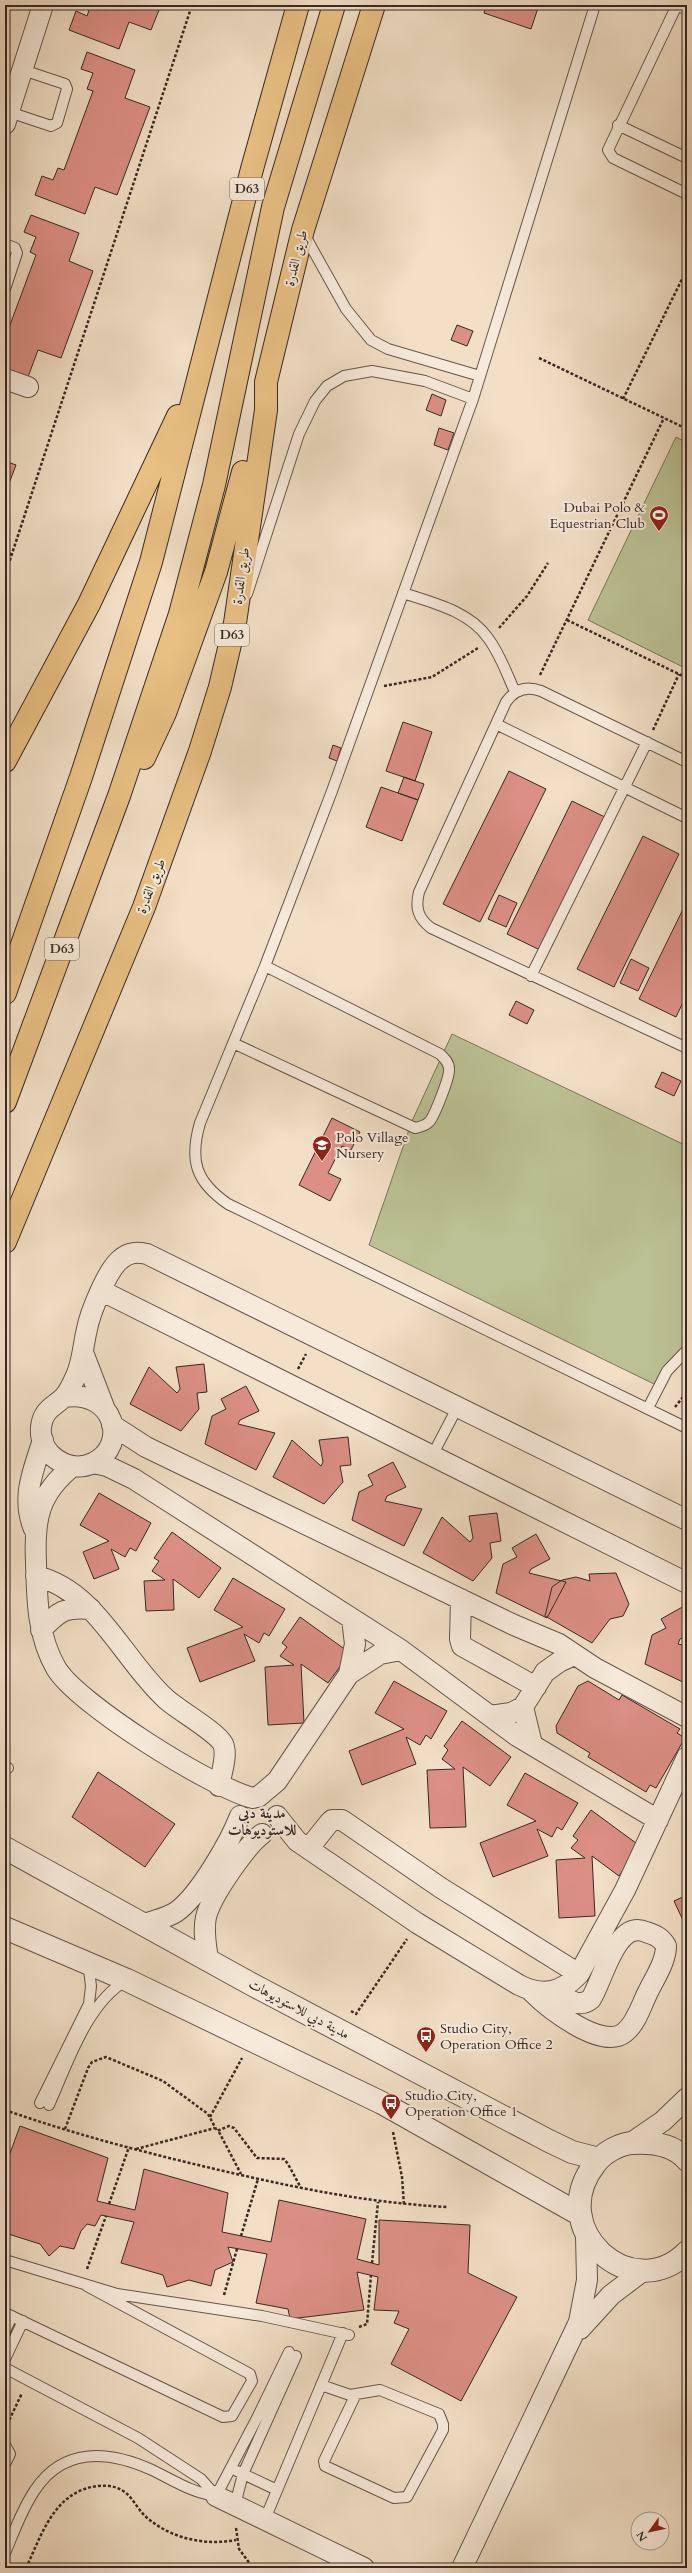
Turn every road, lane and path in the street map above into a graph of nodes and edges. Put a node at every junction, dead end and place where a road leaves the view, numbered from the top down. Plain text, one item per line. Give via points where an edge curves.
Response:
1 (43, 5) edge
2 (192, 5) edge
3 (298, 5) edge
4 (334, 5) edge
5 (374, 5) edge
6 (595, 5) edge
7 (677, 5) edge
8 (687, 10) edge
9 (23, 70) junction
10 (8, 107) edge
11 (618, 125) junction
12 (687, 158) edge
13 (687, 194) edge
14 (303, 230) junction
15 (5, 244) edge
16 (687, 269) edge
17 (5, 289) edge
18 (538, 358) dead end
19 (199, 374) junction
20 (480, 376) junction
21 (5, 379) edge
22 (266, 382) junction
23 (28, 387) dead end
24 (624, 398) junction
25 (473, 399) junction
26 (664, 418) junction
27 (687, 422) edge
28 (686, 428) edge
29 (5, 552) edge
30 (13, 555) junction
31 (5, 575) edge
32 (403, 593) junction
33 (567, 620) junction
34 (235, 623) junction
35 (679, 674) junction
36 (687, 678) edge
37 (534, 688) junction
38 (515, 692) junction
39 (496, 724) junction
40 (647, 742) junction
41 (5, 761) edge
42 (687, 762) edge
43 (626, 788) junction
44 (119, 796) junction
45 (687, 818) edge
46 (265, 966) junction
47 (531, 976) junction
48 (5, 993) edge
49 (233, 1044) junction
50 (687, 1048) edge
51 (5, 1102) edge
52 (5, 1242) edge
53 (102, 1291) junction
54 (314, 1337) junction
55 (687, 1350) edge
56 (84, 1355) junction
57 (291, 1383) junction
58 (687, 1392) edge
59 (64, 1397) junction
60 (104, 1407) junction
61 (457, 1408) junction
62 (648, 1408) junction
63 (667, 1418) junction
64 (112, 1425) junction
65 (687, 1428) edge
66 (42, 1440) junction
67 (433, 1454) junction
68 (93, 1463) junction
69 (73, 1466) junction
70 (687, 1520) edge
71 (34, 1531) junction
72 (36, 1576) junction
73 (687, 1582) edge
74 (461, 1599) junction
75 (91, 1609) junction
76 (352, 1618) junction
77 (41, 1630) junction
78 (542, 1637) junction
79 (401, 1650) junction
80 (574, 1655) junction
81 (349, 1674) junction
82 (541, 1679) junction
83 (523, 1707) junction
84 (490, 1716) junction
85 (687, 1717) edge
86 (532, 1744) junction
87 (685, 1766) edge
88 (219, 1786) junction
89 (678, 1798) edge
90 (266, 1814) junction
91 (240, 1815) junction
92 (658, 1820) junction
93 (303, 1844) junction
94 (5, 1848) edge
95 (229, 1858) junction
96 (185, 1904) junction
97 (206, 1916) junction
98 (417, 1923) junction
99 (145, 1924) junction
100 (5, 1928) edge
101 (208, 1959) junction
102 (88, 1962) junction
103 (579, 1974) junction
104 (127, 1980) junction
105 (558, 1991) junction
106 (532, 1992) junction
107 (349, 2011) dead end
108 (251, 2040) junction
109 (687, 2098) edge
110 (382, 2102) junction
111 (5, 2110) edge
112 (210, 2117) junction
113 (215, 2128) junction
114 (65, 2129) junction
115 (219, 2132) junction
116 (631, 2143) junction
117 (129, 2147) junction
118 (136, 2149) junction
119 (599, 2159) junction
120 (687, 2160) edge
121 (242, 2175) junction
122 (258, 2178) junction
123 (301, 2188) junction
124 (378, 2202) junction
125 (109, 2204) dead end
126 (404, 2205) junction
127 (447, 2208) dead end
128 (579, 2214) junction
129 (106, 2216) dead end
130 (241, 2236) dead end
131 (586, 2236) junction
132 (237, 2249) dead end
133 (687, 2252) edge
134 (5, 2260) edge
135 (372, 2263) dead end
136 (677, 2267) edge
137 (644, 2270) junction
138 (371, 2275) dead end
139 (84, 2286) junction
140 (220, 2309) junction
141 (8, 2315) edge
142 (23, 2321) junction
143 (5, 2331) edge
144 (346, 2334) junction
145 (570, 2342) junction
146 (5, 2359) edge
147 (5, 2368) edge
148 (28, 2380) junction
149 (321, 2385) junction
150 (356, 2394) junction
151 (5, 2429) edge
152 (5, 2444) edge
153 (5, 2464) edge
154 (232, 2468) junction
155 (243, 2474) junction
156 (277, 2490) junction
157 (216, 2496) junction
158 (235, 2505) junction
159 (265, 2518) junction
160 (236, 2540) junction
161 (5, 2553) edge
162 (360, 2567) edge
163 (26, 2568) edge
164 (253, 2568) edge
165 (462, 2568) edge

1 - 9 street
2 - 30 path
3 - 19 main road, D63
4 - 44 main road, D63 via 273,207 252,299 228,426 198,550 159,680
5 - 14 main road, طريق القدرة / D63
6 - 20 lane
7 - 8 lane
7 - 11 lane
9 - 10 street
9 - 10 lane via 65,84 67,89 57,123 51,126
11 - 12 lane
11 - 13 lane via 608,147 610,156
14 - 20 lane via 346,309 371,340 388,349
14 - 22 main road, طريق القدرة / D63
15 - 17 lane via 15,248 17,253
16 - 24 path
18 - 24 path
19 - 41 main road, D63 via 89,604
19 - 48 main road, D63 via 151,562 81,777
20 - 25 lane
21 - 23 street
22 - 34 main road, طريق القدرة / D63 via 266,410
22 - 44 main road via 216,572 158,731 147,754
24 - 26 path
25 - 32 lane
25 - 34 lane via 425,381 372,371 344,376 327,386 315,401 299,434 253,580
26 - 28 path
26 - 33 path
27 - 28 path
29 - 30 path
30 - 31 path
32 - 38 lane via 452,611 481,629 496,652
32 - 46 lane via 338,776
33 - 35 path
33 - 37 path
34 - 52 main road, طريق القدرة / D63 via 220,687 144,907
35 - 36 path
35 - 40 path
37 - 38 lane
37 - 40 lane
38 - 39 lane via 506,702
39 - 43 lane
39 - 47 lane via 416,902 422,922 431,928
40 - 42 lane
40 - 43 lane
43 - 45 lane
43 - 47 lane
44 - 51 main road, D63
46 - 49 lane
46 - 49 lane via 440,1054 448,1065 448,1079 430,1121 415,1128
47 - 50 lane
49 - 62 lane via 195,1142 195,1160 201,1179 212,1194 235,1208
53 - 54 street via 120,1259 137,1252 147,1254
53 - 56 street via 89,1321
53 - 57 street
54 - 57 path
54 - 61 street
55 - 62 lane via 668,1371
56 - 59 street
56 - 60 street
57 - 67 street
58 - 63 path
59 - 60 street via 78,1395 92,1398
59 - 66 street via 53,1404 45,1414 41,1427
60 - 64 street
61 - 67 lane
61 - 70 street
62 - 63 lane
63 - 65 lane
64 - 68 street via 109,1446 104,1455
64 - 74 street via 146,1447
66 - 69 street via 49,1453 60,1462
66 - 71 street via 27,1493 29,1518
67 - 73 street
68 - 69 street
68 - 76 street via 127,1475
69 - 71 street via 49,1489
71 - 72 street
72 - 75 street via 61,1584
72 - 77 street
74 - 78 street
74 - 82 street via 462,1646
75 - 77 street via 62,1610
75 - 88 street via 152,1686 174,1707 221,1740 225,1751
76 - 79 street
76 - 81 street via 355,1644
77 - 88 street via 47,1650 70,1686 150,1745
78 - 80 street
78 - 82 street via 546,1651
79 - 81 street via 380,1654
79 - 84 street
80 - 82 street via 558,1662
80 - 85 street
81 - 90 street via 277,1781
82 - 83 street
83 - 84 street via 511,1713
83 - 86 street
84 - 86 street
86 - 92 street
87 - 89 street
88 - 90 street
88 - 91 street
89 - 92 street
90 - 91 street via 244,1804
90 - 91 street via 250,1832 245,1828
90 - 93 street
90 - 95 street via 248,1846
91 - 95 street via 233,1834
92 - 103 street via 622,1896
93 - 98 street
93 - 103 street via 332,1820 342,1820 441,1888
94 - 99 street, مدينة دبي للاستوديوهات
95 - 96 street
95 - 97 street
96 - 97 street
96 - 99 street via 170,1915
97 - 101 street
98 - 106 street
98 - 107 path via 356,2014
99 - 101 street, مدينة دبي للاستوديوهات
100 - 102 street
101 - 119 street, مدينة دبي للاستوديوهات via 549,2141 572,2152
102 - 104 street
102 - 104 lane via 91,1986 89,2004 44,2104 101,2001 113,1988
103 - 105 street
104 - 108 street
105 - 106 street
105 - 106 street via 574,2003 586,2003 591,1999 617,1944 627,1932 642,1930 658,1937 666,1946 664,1958 636,2016 623,2034 604,2037 574,2024
108 - 110 street
108 - 112 path
109 - 116 street via 663,2121
110 - 126 path via 397,2148
110 - 128 street
111 - 114 path
112 - 113 path
112 - 114 path via 163,2081 106,2056 92,2062 88,2068
113 - 115 path
113 - 118 path
114 - 117 path
115 - 121 path
115 - 123 path via 232,2126 257,2158 284,2159
116 - 119 street via 614,2149
116 - 120 street via 650,2142 669,2148
117 - 118 path
117 - 125 path
118 - 121 path
119 - 128 street via 587,2175 580,2194
121 - 122 path
122 - 123 path
122 - 130 path
123 - 124 path
124 - 126 path
124 - 135 path
126 - 127 path
128 - 131 street
129 - 139 path
131 - 137 street via 601,2254 621,2266
131 - 145 street via 588,2273 584,2301
132 - 140 path
133 - 136 street
134 - 139 lane
136 - 137 street
137 - 145 street via 606,2300
138 - 144 path via 367,2324
139 - 140 lane via 147,2300
139 - 142 lane via 250,2374 252,2381 232,2416 223,2417
140 - 144 lane
141 - 142 lane
141 - 143 lane
142 - 146 lane
144 - 149 lane
145 - 165 street
147 - 148 lane
148 - 151 path
148 - 157 lane via 148,2444 201,2479
149 - 150 lane via 345,2394
149 - 156 lane
150 - 150 lane via 324,2461 325,2466 394,2498 403,2499 410,2493 443,2430 442,2419 434,2411 386,2392 367,2390
152 - 153 lane via 10,2454
154 - 155 lane
154 - 155 lane via 293,2354
154 - 157 lane
155 - 156 lane
155 - 158 lane
156 - 159 lane
157 - 158 street
157 - 161 lane via 194,2491 120,2458 104,2455 80,2458 59,2467 36,2489
158 - 159 street
158 - 160 path
159 - 162 street
160 - 163 path via 210,2542 184,2537 158,2526 119,2488 94,2486 78,2491 59,2504 51,2514
160 - 164 path via 243,2557

